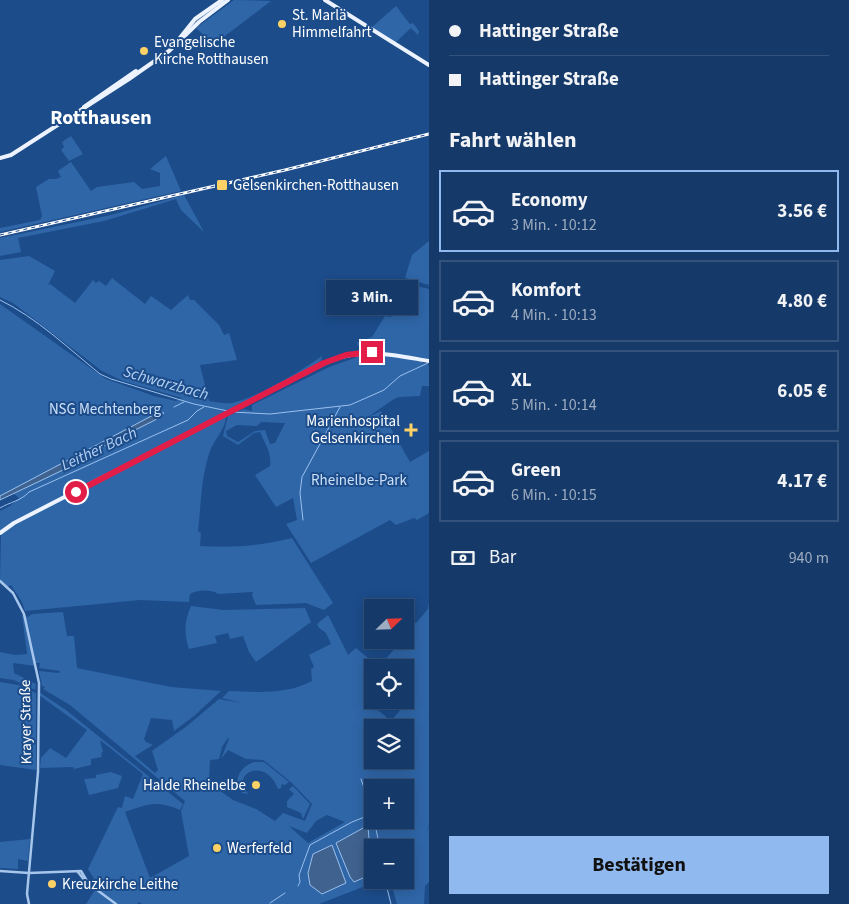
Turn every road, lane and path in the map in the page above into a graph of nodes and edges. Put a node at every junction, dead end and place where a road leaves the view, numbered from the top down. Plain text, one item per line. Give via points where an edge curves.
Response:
1 (222, 0) edge
2 (228, 0) edge
3 (325, 0) edge
4 (177, 43) junction
5 (429, 65) edge
6 (0, 158) edge
7 (428, 361) edge
8 (0, 534) edge
9 (0, 581) edge
10 (0, 871) edge
11 (29, 873) junction
12 (29, 904) edge
13 (116, 904) edge

1 - 4 main road via 195,19
2 - 4 main road via 198,22
3 - 5 main road
4 - 6 main road via 11,156
7 - 8 main road via 381,353 346,355 324,363 14,523
9 - 11 street, Krayer Straße via 13,593 24,614 39,683 38,772
10 - 11 street
11 - 12 street, Krayer Straße
11 - 13 street via 80,871 87,881

